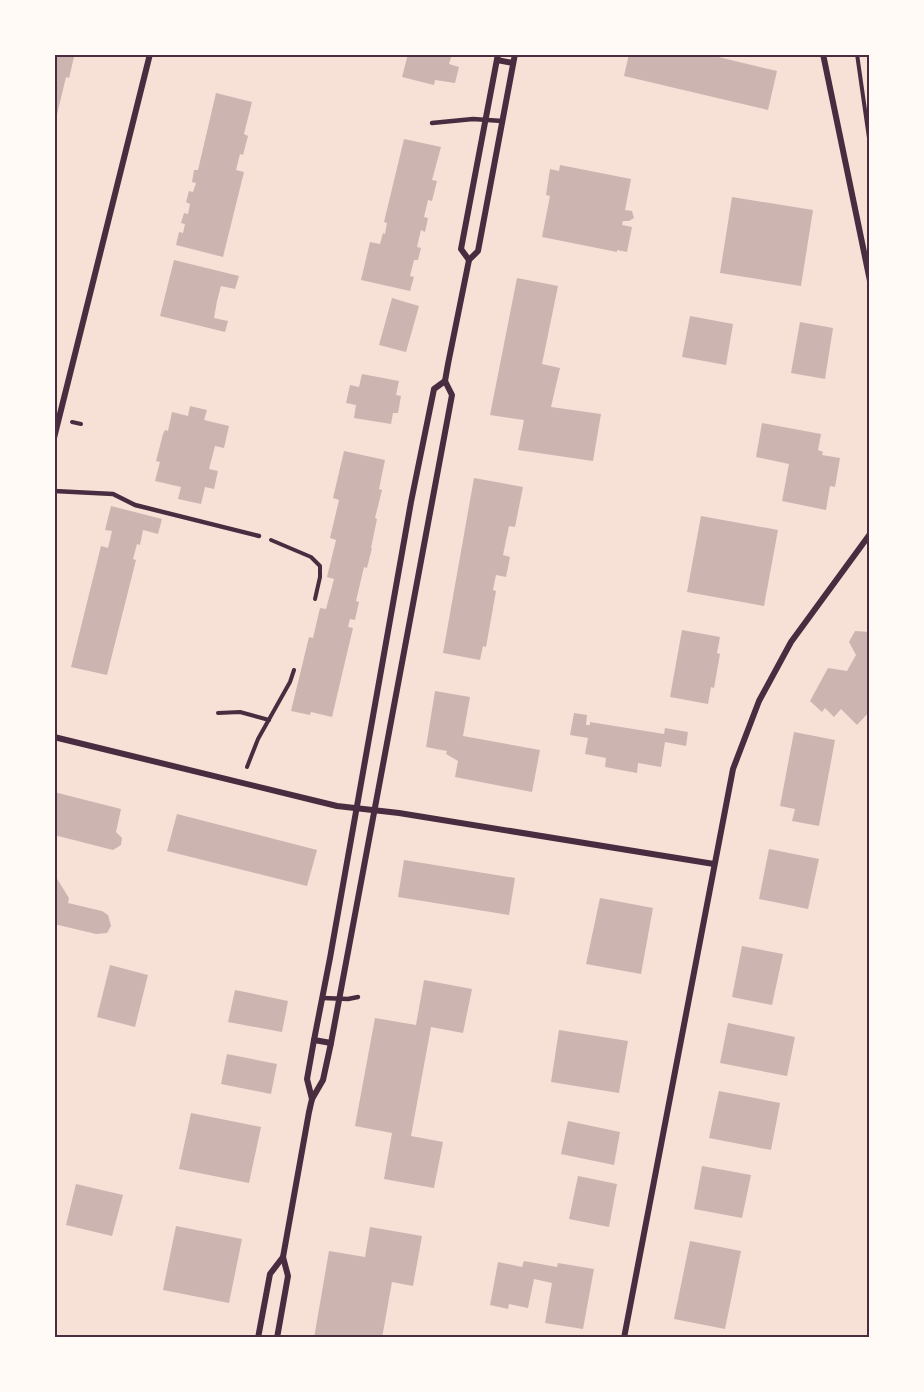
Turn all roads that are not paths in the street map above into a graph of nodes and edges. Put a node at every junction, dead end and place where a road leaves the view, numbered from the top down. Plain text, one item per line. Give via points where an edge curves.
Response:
1 (150, 54) edge
2 (515, 54) edge
3 (823, 54) edge
4 (497, 57) edge
5 (513, 63) junction
6 (486, 120) junction
7 (502, 121) junction
8 (432, 123) dead end
9 (469, 260) junction
10 (870, 281) edge
11 (445, 381) junction
12 (54, 438) edge
13 (54, 491) edge
14 (870, 534) edge
15 (259, 536) road end
16 (868, 544) edge
17 (54, 738) edge
18 (357, 808) junction
19 (376, 810) junction
20 (714, 864) junction
21 (358, 997) dead end
22 (323, 998) junction
23 (339, 999) junction
24 (314, 1040) junction
25 (331, 1043) junction
26 (312, 1099) junction
27 (283, 1257) junction
28 (258, 1338) edge
29 (278, 1338) edge
30 (624, 1338) edge

1 - 12 street
2 - 5 street
3 - 10 street
4 - 5 street
4 - 6 street
5 - 7 street
6 - 7 lane
6 - 8 lane
6 - 9 street via 461,249
7 - 9 street via 478,252
9 - 11 street
11 - 18 street via 434,389
11 - 19 street via 452,395
13 - 15 lane via 113,494 135,505
14 - 16 street
16 - 20 street via 820,600 791,642 759,701 733,769
17 - 18 street
18 - 19 street
18 - 22 street
19 - 20 street
19 - 23 street
20 - 30 street
21 - 23 lane
22 - 23 lane
22 - 24 street
23 - 25 street
24 - 25 street
24 - 26 street via 307,1079
25 - 26 street via 323,1080
26 - 27 street
27 - 28 street via 270,1274
27 - 29 street via 288,1276

